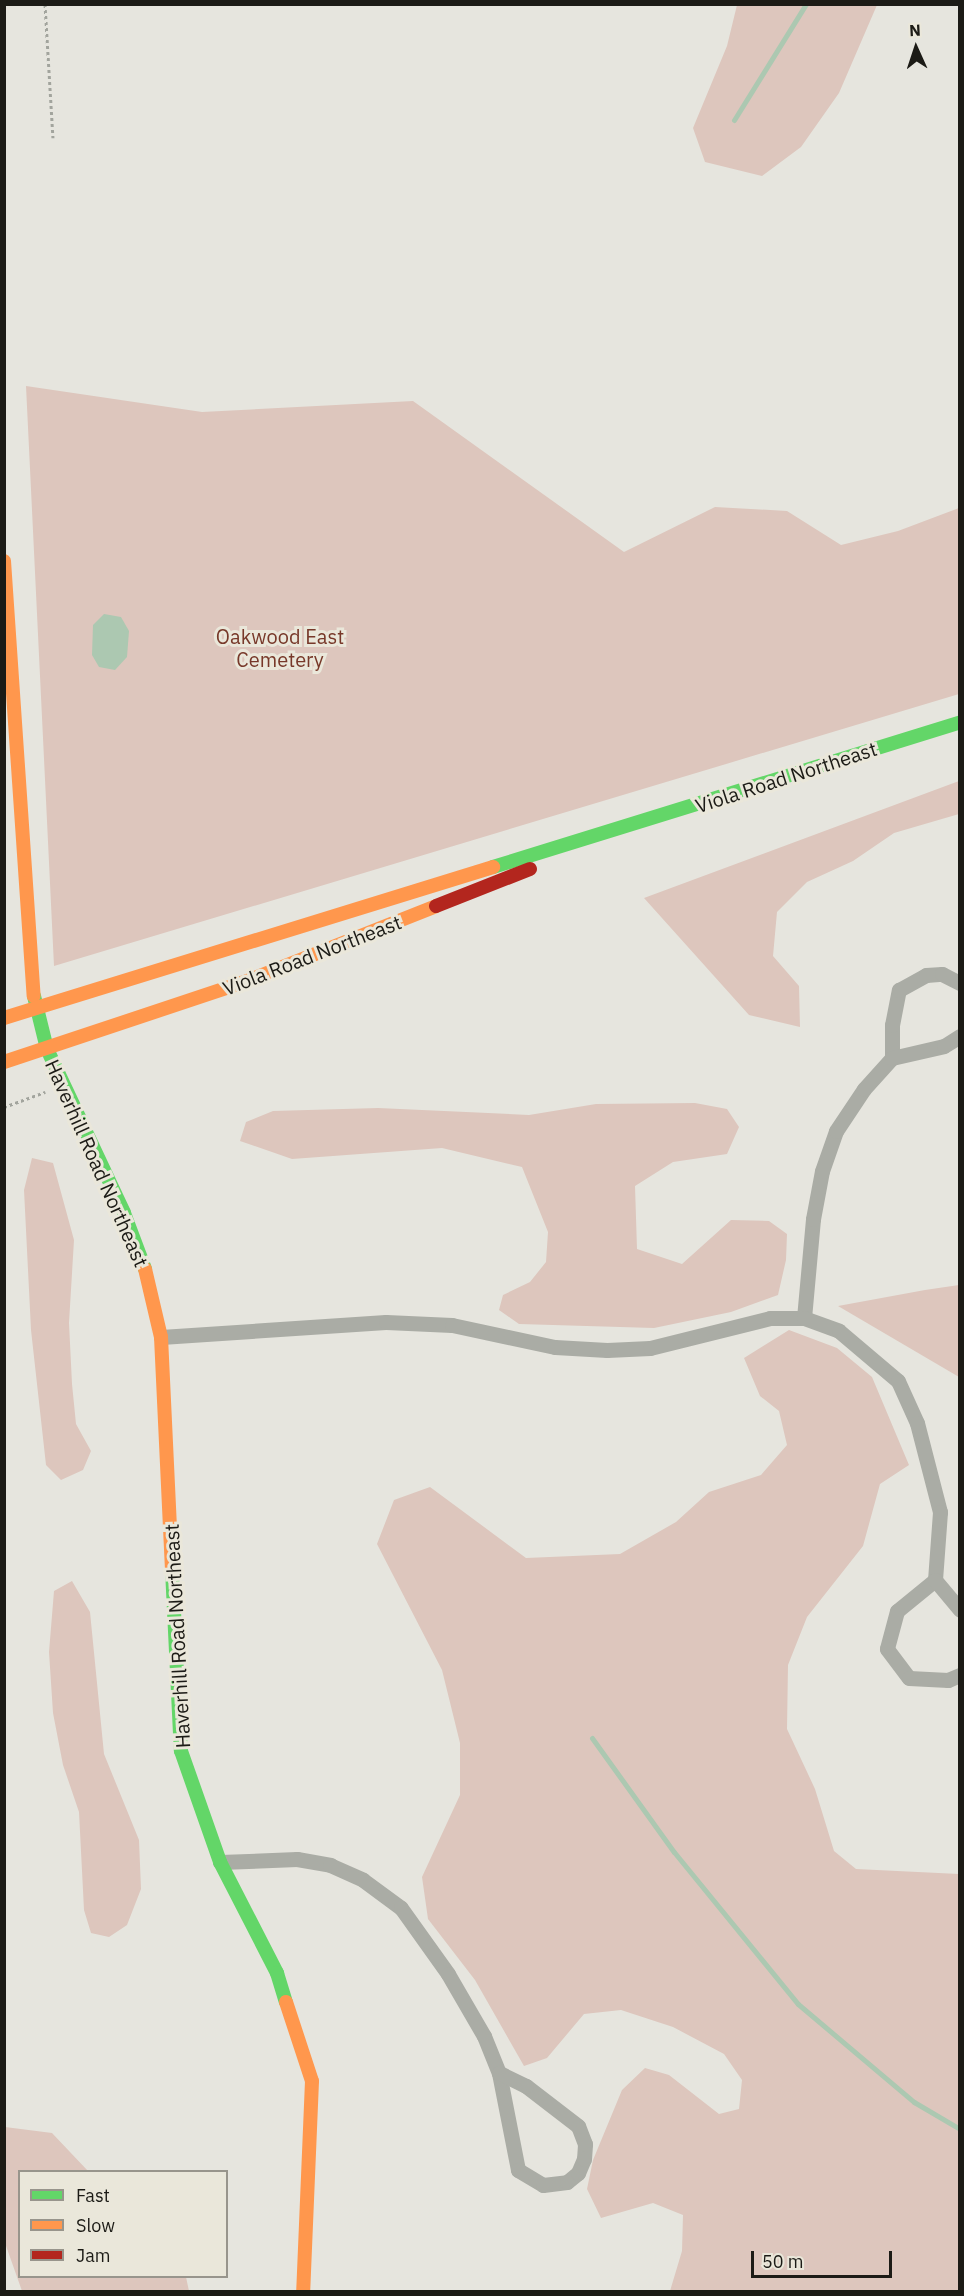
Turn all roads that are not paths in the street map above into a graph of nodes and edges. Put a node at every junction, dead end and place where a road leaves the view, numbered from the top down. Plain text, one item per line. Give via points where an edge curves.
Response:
1 (5, 570) edge
2 (960, 722) edge
3 (613, 832) junction
4 (960, 983) edge
5 (36, 1008) junction
6 (4, 1018) edge
7 (960, 1036) edge
8 (47, 1049) junction
9 (892, 1058) junction
10 (4, 1062) edge
11 (804, 1318) junction
12 (161, 1337) junction
13 (935, 1580) junction
14 (960, 1610) edge
15 (960, 1675) edge
16 (220, 1862) junction
17 (499, 2073) junction
18 (303, 2292) edge

1 - 5 street, Haverhill Road Northeast via 27,940
2 - 3 street, Viola Road Northeast
3 - 5 street, Viola Road Northeast
3 - 8 street, Viola Road Northeast via 247,981
4 - 9 street via 942,974 926,975 899,990 892,1025
5 - 6 street, Viola Road Northeast
5 - 8 street, Haverhill Road Northeast
7 - 9 street via 945,1046
8 - 10 street, Viola Road Northeast
8 - 12 street, Haverhill Road Northeast via 124,1213 148,1278
9 - 11 street via 864,1089 836,1131 822,1171
11 - 12 street via 770,1318 650,1348 607,1350 555,1347 452,1325 386,1322
11 - 13 street via 839,1331 898,1381 917,1423 940,1512
12 - 16 street, Haverhill Road Northeast via 181,1751
13 - 14 street
13 - 15 street via 897,1611 887,1649 909,1678 948,1680
16 - 17 street via 297,1859 330,1865 363,1880 401,1908 448,1974 484,2036
16 - 18 street, Haverhill Road Northeast via 277,1973 312,2081 313,2133
17 - 17 street via 518,2170 543,2186 567,2182 578,2173 584,2159 585,2144 578,2126 526,2086

